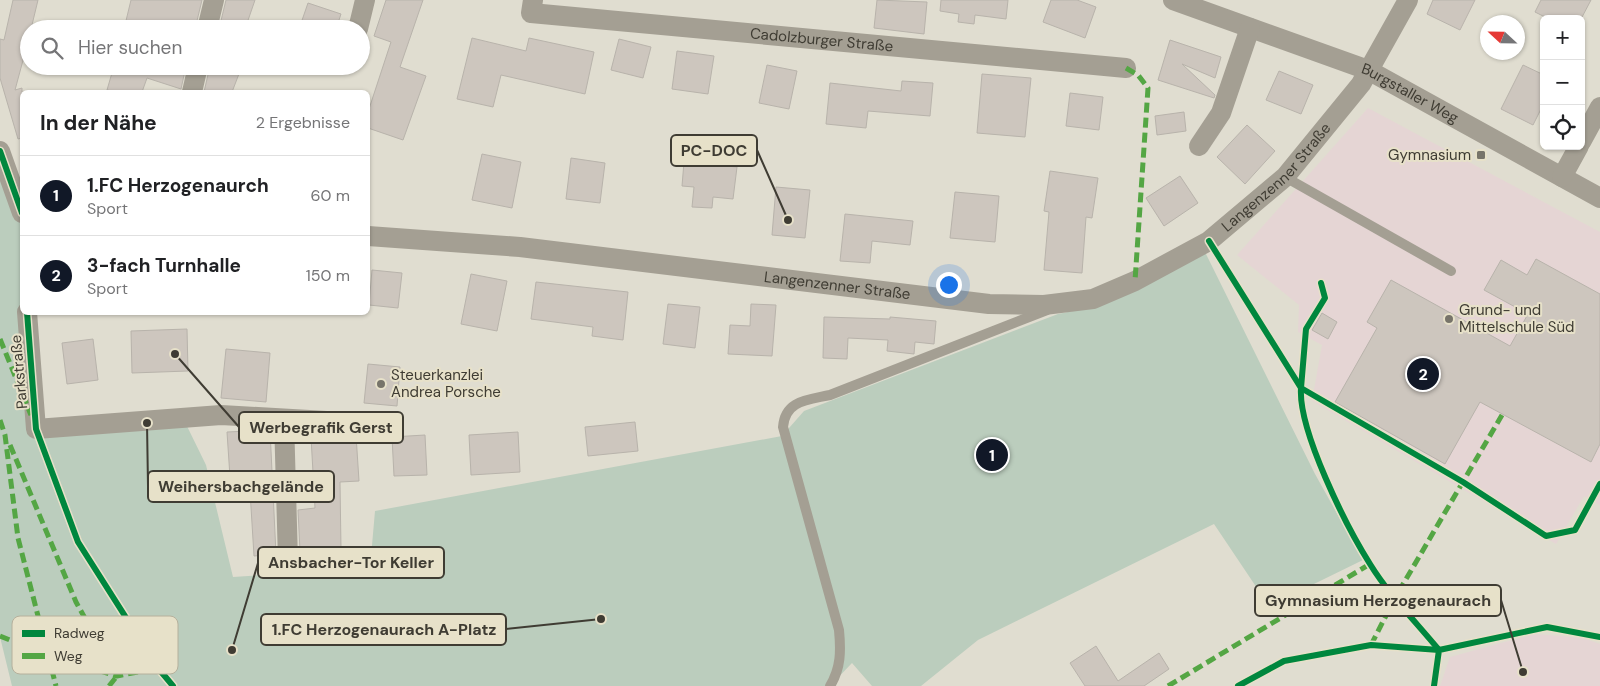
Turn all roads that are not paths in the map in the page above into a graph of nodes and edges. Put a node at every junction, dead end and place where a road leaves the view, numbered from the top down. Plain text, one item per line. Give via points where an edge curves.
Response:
1 (214, 0) edge
2 (365, 0) edge
3 (533, 0) edge
4 (1175, 0) edge
5 (1408, 0) edge
6 (209, 20) edge
7 (360, 20) edge
8 (1250, 28) junction
9 (1126, 68) dead end
10 (1368, 70) junction
11 (196, 75) edge
12 (192, 90) edge
13 (1600, 107) edge
14 (1585, 135) edge
15 (1199, 146) dead end
16 (1577, 150) edge
17 (0, 151) edge
18 (1285, 177) junction
19 (1562, 177) junction
20 (1600, 198) edge
21 (20, 208) edge
22 (370, 236) edge
23 (1451, 271) dead end
24 (1063, 303) junction
25 (27, 315) edge
26 (284, 419) junction
27 (361, 424) dead end
28 (288, 561) dead end
29 (830, 686) edge

1 - 6 street
2 - 7 street
3 - 9 street, Cadolzburger Straße via 531,13
4 - 8 street, Burgstaller Weg
5 - 10 street, Langenzenner Straße
8 - 10 street, Burgstaller Weg
8 - 15 street via 1221,113
10 - 18 street, Langenzenner Straße via 1361,84
10 - 19 street, Burgstaller Weg
11 - 12 street
13 - 14 street
16 - 19 street
17 - 21 street
18 - 23 lane
18 - 24 street, Langenzenner Straße via 1209,241 1135,281 1093,299
19 - 20 street, Burgstaller Weg
22 - 24 street, Langenzenner Straße via 520,247 989,304
24 - 29 lane via 839,392 802,402 790,407 784,416 783,427 839,630 841,654 837,675
25 - 26 street, Parkstraße via 36,429 221,415
26 - 27 street, Parkstraße
26 - 28 street

